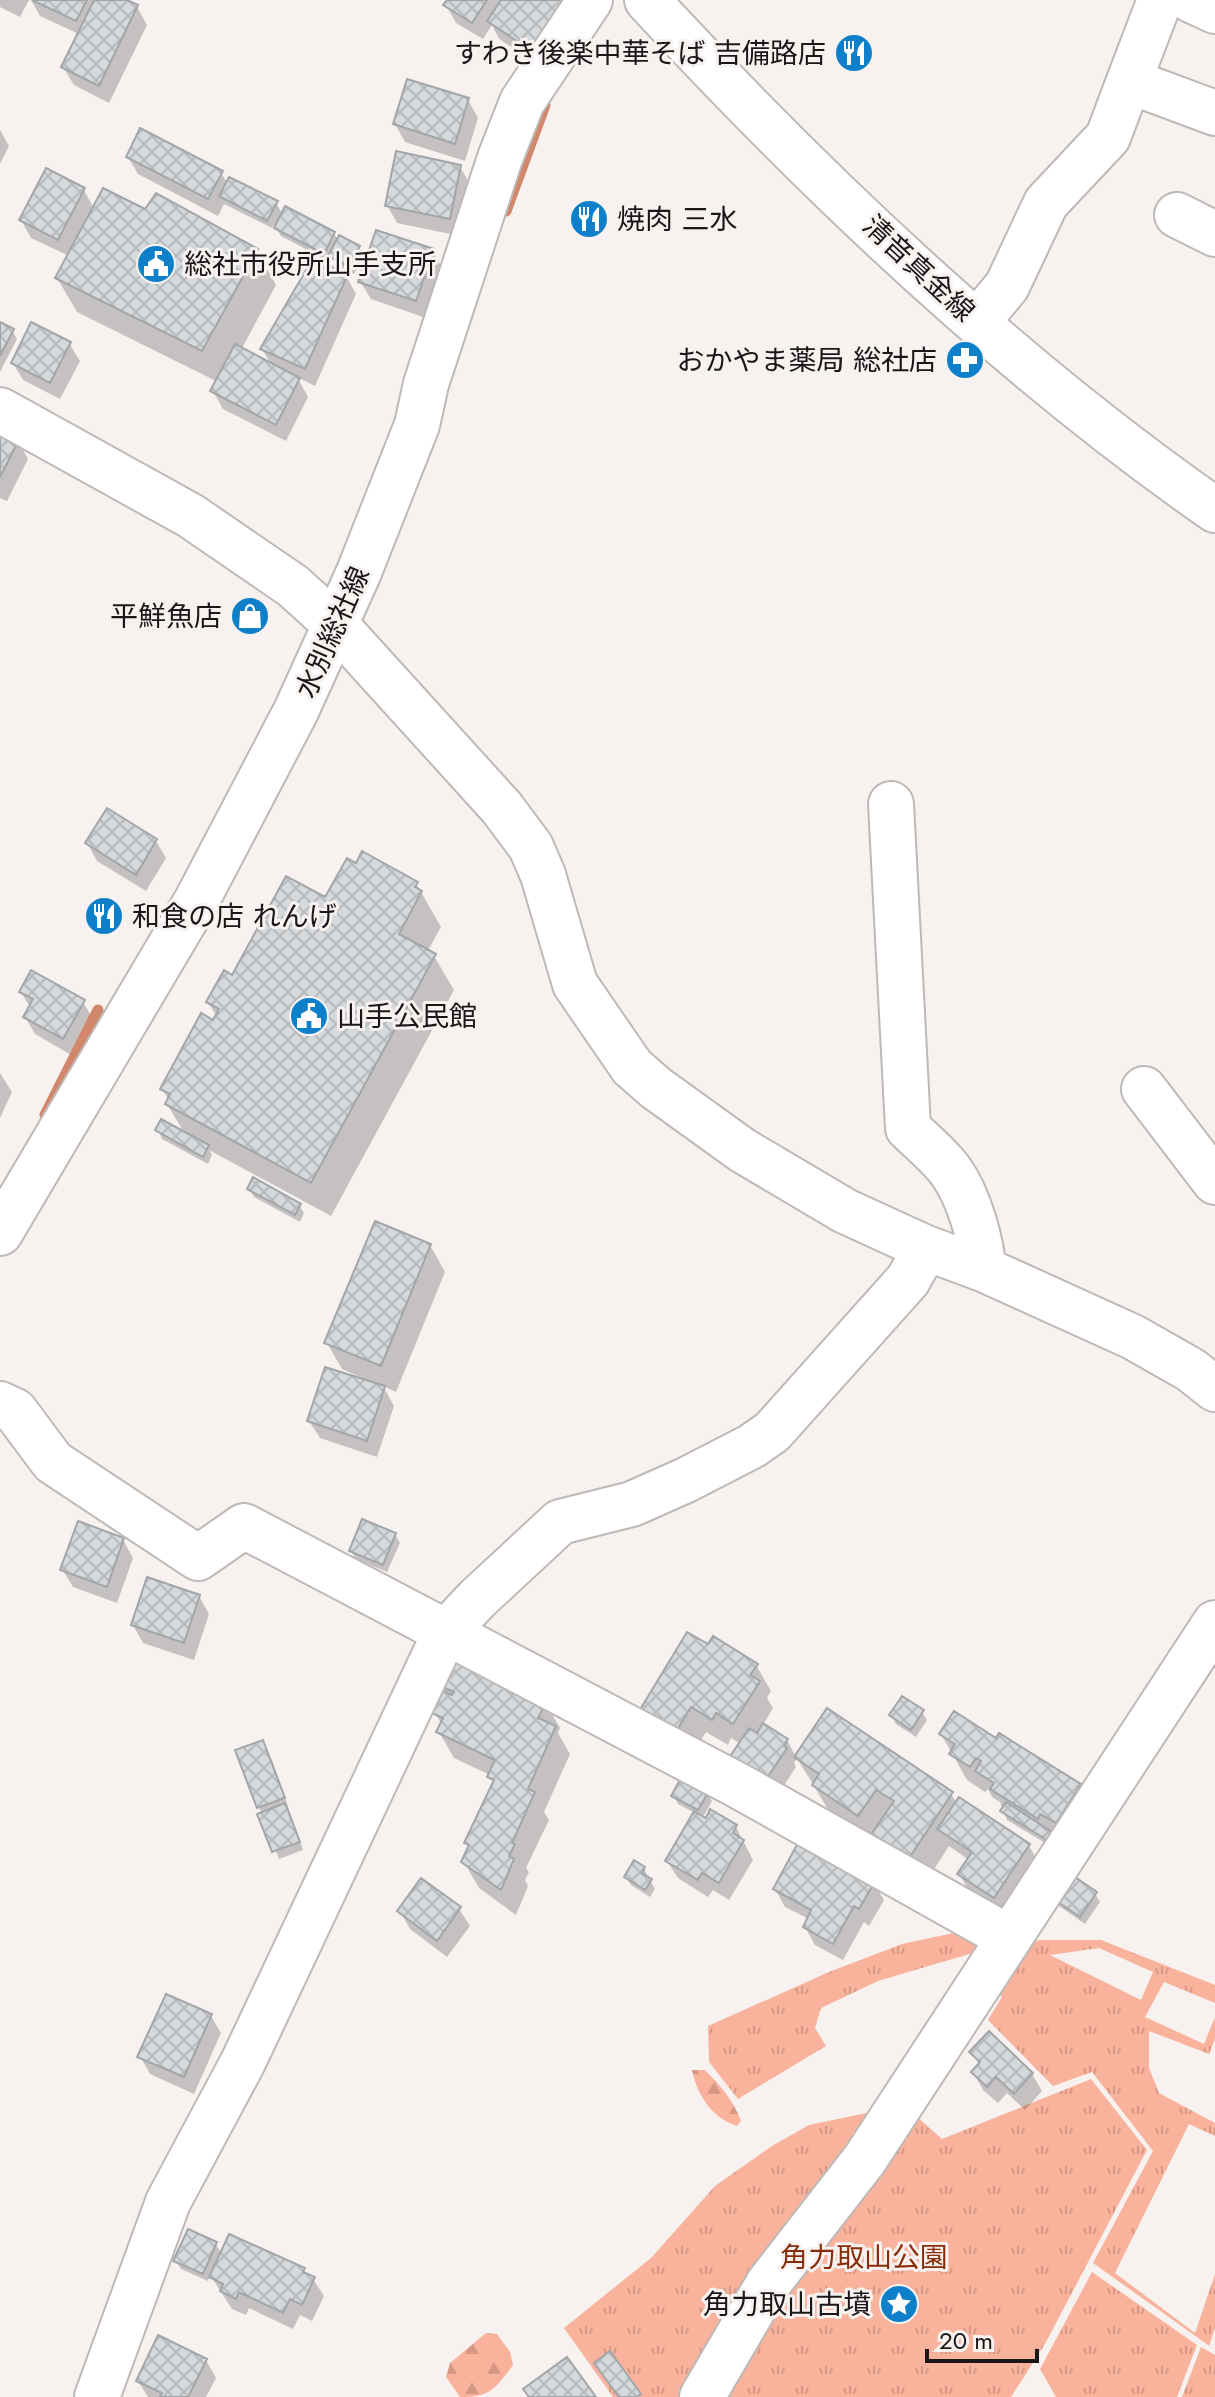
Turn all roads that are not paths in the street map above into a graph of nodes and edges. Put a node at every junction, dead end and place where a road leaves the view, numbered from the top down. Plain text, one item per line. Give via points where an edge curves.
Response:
1 (590, 0) edge
2 (647, 0) edge
3 (1160, 0) edge
4 (1191, 0) edge
5 (1215, 11) edge
6 (1129, 81) junction
7 (1215, 113) edge
8 (977, 322) junction
9 (0, 410) edge
10 (1210, 498) edge
11 (335, 624) junction
12 (891, 804) dead end
13 (1144, 1089) dead end
14 (1215, 1182) edge
15 (0, 1233) edge
16 (926, 1248) junction
17 (983, 1269) junction
18 (1215, 1389) edge
19 (0, 1404) edge
20 (1215, 1623) edge
21 (445, 1633) junction
22 (1008, 1937) junction
23 (97, 2397) edge
24 (702, 2397) edge

1 - 11 street, 水別総社線 via 522,102 426,384 417,425
2 - 8 street, 清音真金線 via 794,150
3 - 6 street
4 - 5 street
6 - 7 street
6 - 8 street via 1108,137 1046,203 1007,286
8 - 10 street, 清音真金線 via 1035,372
9 - 11 street via 191,516 282,579
11 - 15 street, 水別総社線 via 296,711 197,900
11 - 16 street via 531,847 575,984 632,1067 742,1150 845,1211
12 - 17 street via 908,1128 951,1172 964,1195
13 - 14 street
16 - 17 street
16 - 21 street via 908,1280 772,1432 632,1504 560,1522
17 - 18 street via 1145,1344
19 - 21 street via 15,1411 53,1462 198,1558 244,1526
20 - 22 street
21 - 22 street via 739,1786
21 - 23 street via 243,2062 168,2202
22 - 24 street via 865,2159 768,2284

